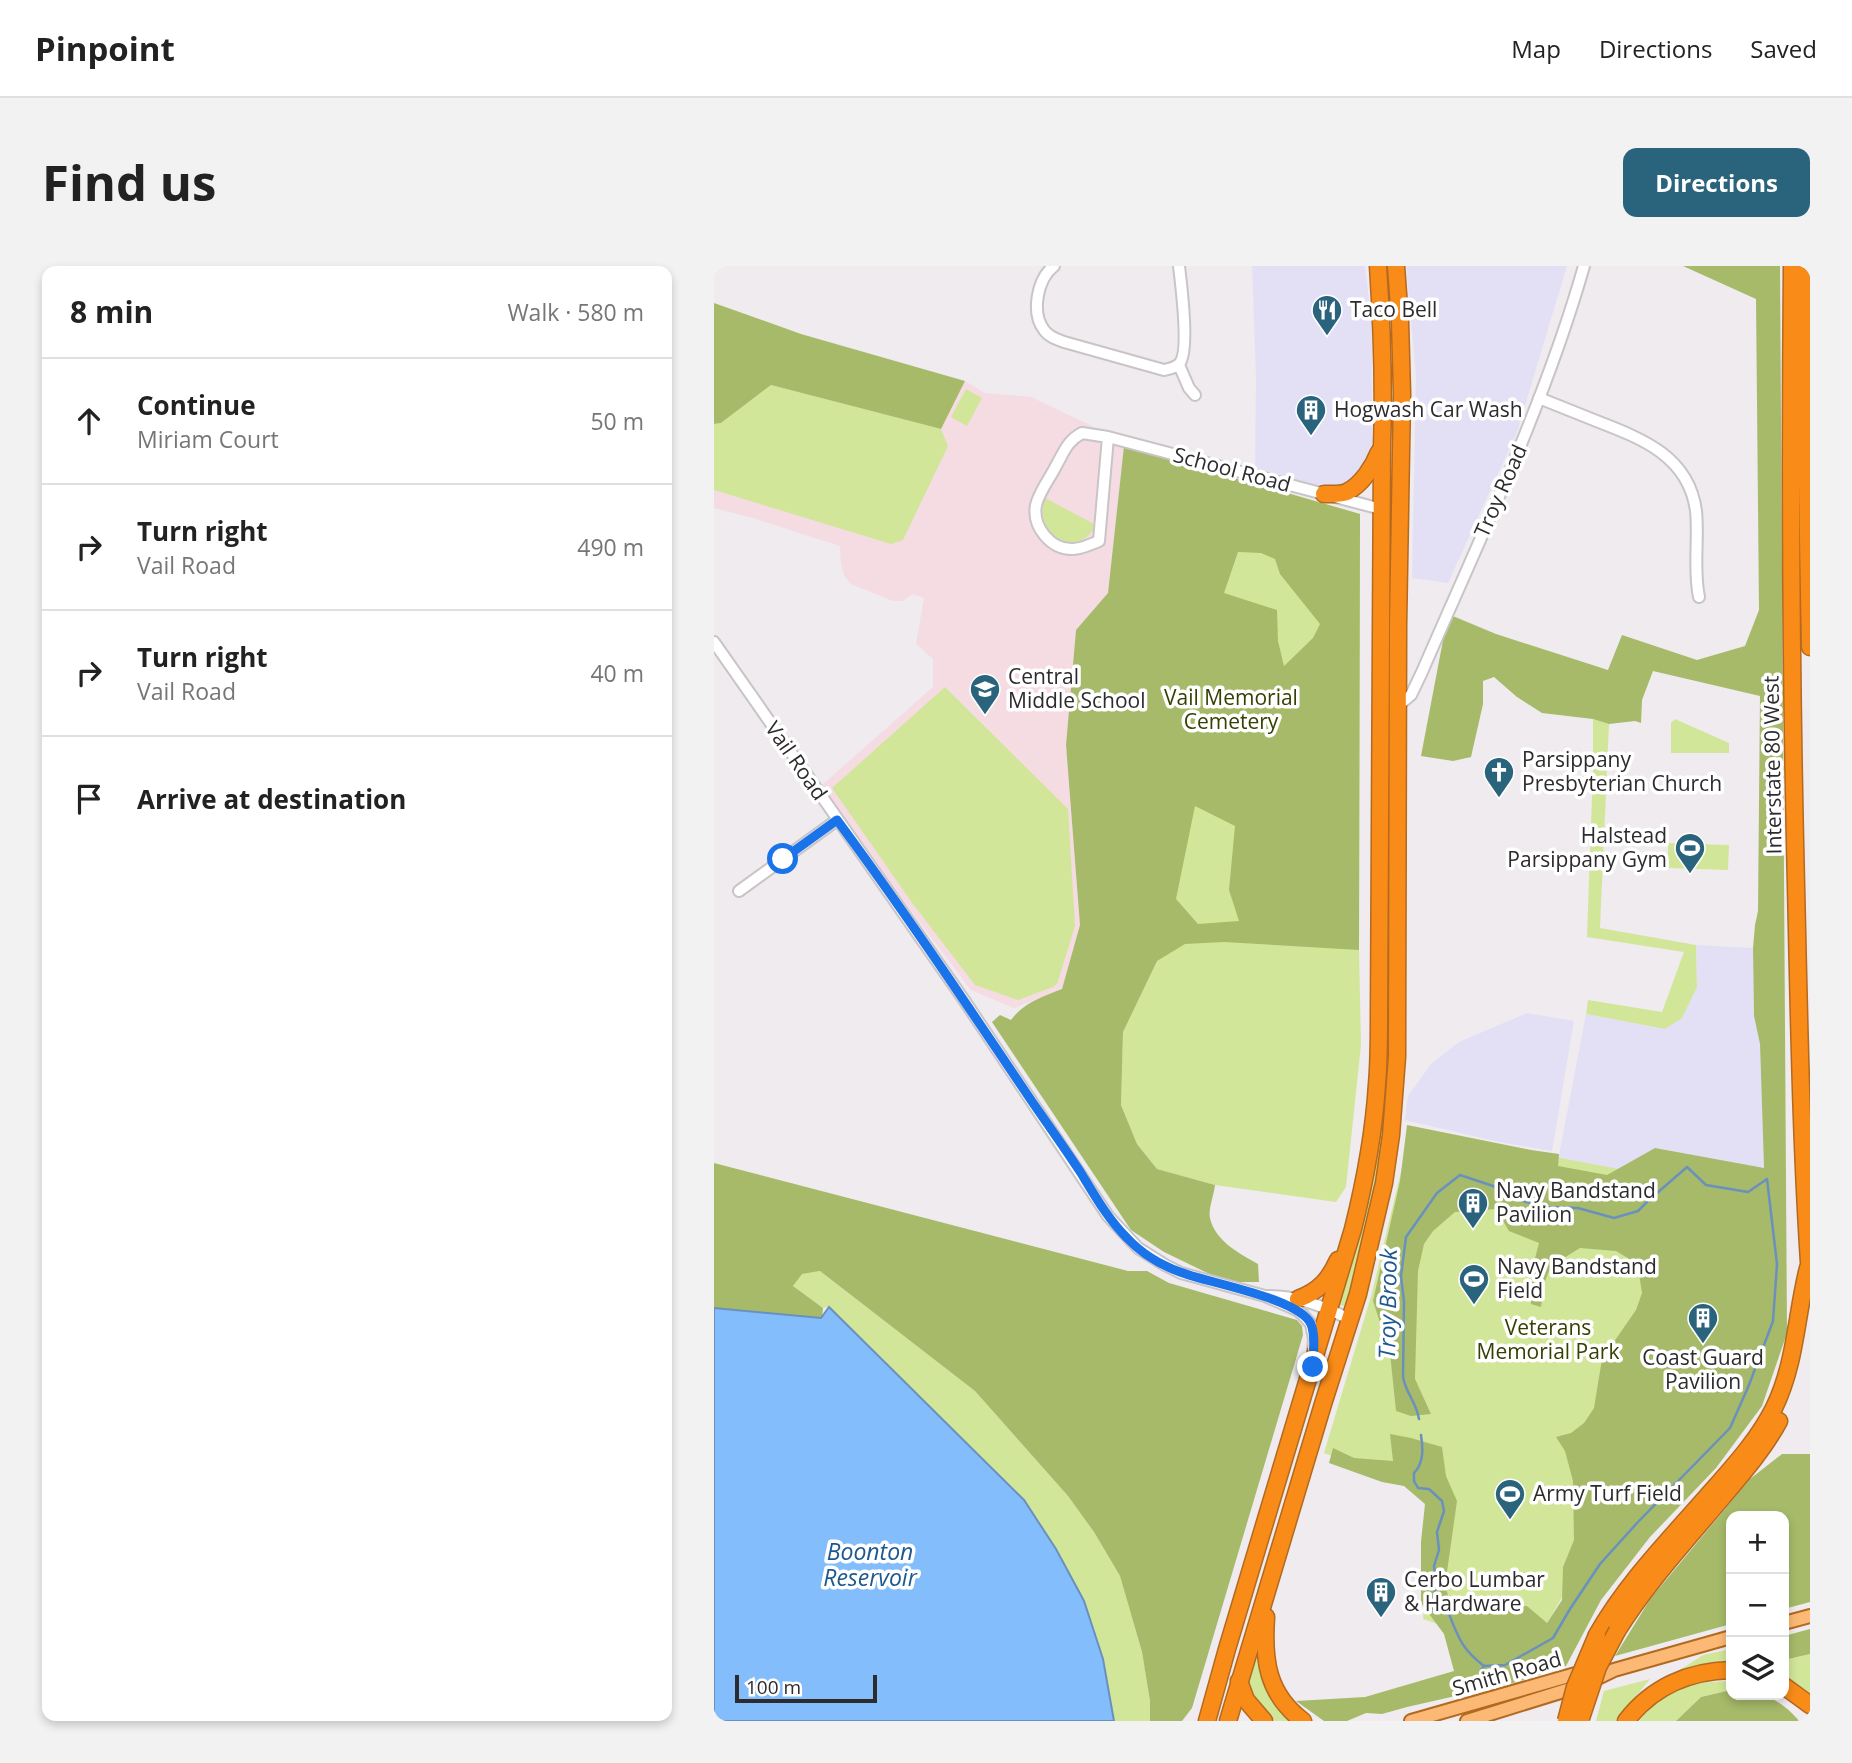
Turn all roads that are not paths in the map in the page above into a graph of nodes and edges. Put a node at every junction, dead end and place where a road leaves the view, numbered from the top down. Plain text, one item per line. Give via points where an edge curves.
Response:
1 (1054, 266) edge
2 (1179, 266) edge
3 (1378, 266) edge
4 (1396, 266) edge
5 (1584, 266) edge
6 (1792, 266) edge
7 (1803, 266) edge
8 (1179, 365) junction
9 (1195, 395) dead end
10 (1539, 398) junction
11 (1108, 437) junction
12 (1382, 446) junction
13 (1324, 494) junction
14 (1381, 509) junction
15 (1699, 597) dead end
16 (1398, 625) junction
17 (714, 642) edge
18 (1810, 647) edge
19 (1398, 706) junction
20 (837, 820) junction
21 (739, 891) dead end
22 (1357, 1216) junction
23 (1810, 1270) edge
24 (1265, 1296) junction
25 (1298, 1299) junction
26 (1330, 1309) junction
27 (1810, 1311) edge
28 (1349, 1319) junction
29 (1313, 1367) junction
30 (1301, 1404) junction
31 (1268, 1591) junction
32 (1810, 1616) edge
33 (1789, 1622) edge
34 (1726, 1638) edge
35 (1614, 1670) junction
36 (1726, 1671) edge
37 (1239, 1685) junction
38 (1789, 1689) edge
39 (1810, 1705) edge
40 (1576, 1720) edge
41 (1207, 1721) edge
42 (1228, 1721) edge
43 (1264, 1721) edge
44 (1303, 1721) edge
45 (1411, 1721) edge
46 (1467, 1721) edge
47 (1626, 1721) edge

1 - 8 street via 1040,289 1038,310 1043,328 1052,338 1164,370
2 - 8 street via 1185,350
3 - 12 highway
4 - 16 highway via 1402,394
5 - 10 street, Troy Road
6 - 23 highway, Interstate 80 West via 1793,782
7 - 18 highway
8 - 9 street
10 - 15 street via 1643,440 1675,466 1695,509
10 - 19 street, Troy Road via 1422,671 1411,695
11 - 11 street, School Road via 1082,433 1071,439 1040,497 1036,507 1039,528 1054,543 1076,549 1099,541
11 - 13 street, School Road
12 - 13 highway via 1370,471 1354,486 1339,494
12 - 14 highway
13 - 14 street, School Road
14 - 16 highway via 1388,514 1392,536
14 - 22 highway via 1377,1083
16 - 19 highway
17 - 20 street, Vail Road
19 - 28 highway via 1394,1106 1384,1183
20 - 21 street
20 - 24 street, Vail Road via 1126,1236 1181,1273
22 - 25 highway via 1327,1280
22 - 26 highway
23 - 40 highway, Interstate 80 West, bridge via 1791,1360 1762,1431 1614,1606 1578,1678
24 - 25 street, Vail Road
24 - 29 street, Vail Road via 1297,1310 1311,1324
25 - 26 street, Vail Road
26 - 28 street, Vail Road
26 - 29 highway
27 - 40 highway, bridge via 1795,1383 1769,1439 1649,1584 1617,1631
28 - 31 highway
29 - 30 highway
30 - 37 highway via 1288,1482 1239,1649
30 - 41 highway
31 - 37 highway
31 - 44 highway via 1267,1668 1276,1690
32 - 33 main road
34 - 35 main road, Smith Road
35 - 45 main road, Smith Road via 1583,1671
35 - 46 main road, Smith Road via 1583,1685
36 - 47 highway via 1699,1673 1669,1684 1643,1701
37 - 42 highway
37 - 43 highway
38 - 39 highway

